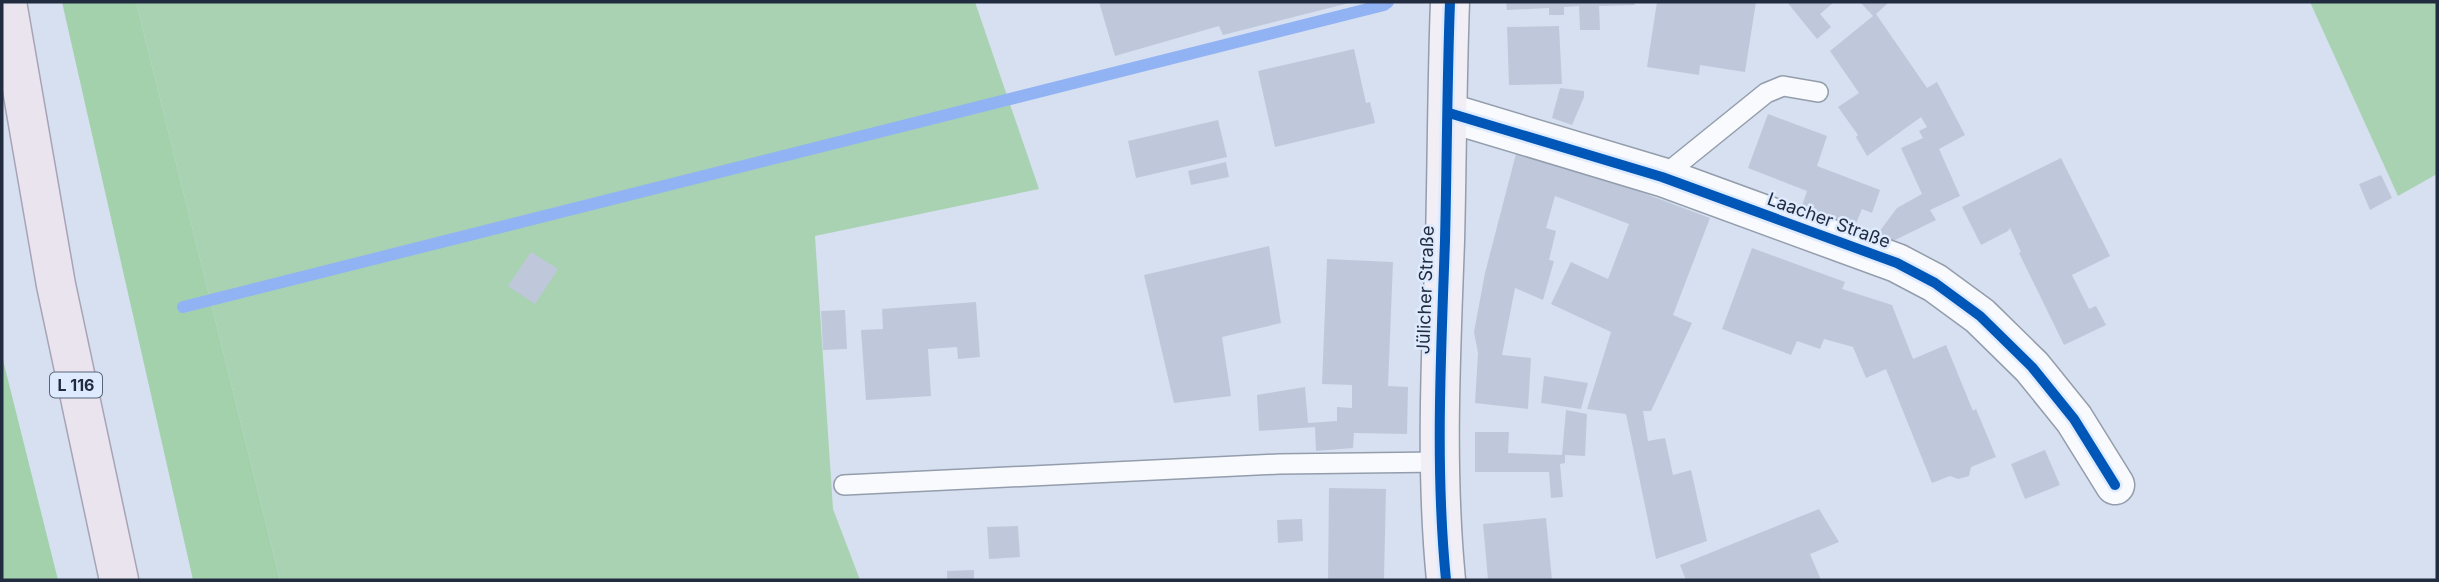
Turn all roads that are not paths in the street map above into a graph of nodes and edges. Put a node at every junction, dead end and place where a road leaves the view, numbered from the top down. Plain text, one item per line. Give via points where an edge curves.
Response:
1 (7, 2) edge
2 (1450, 2) edge
3 (1818, 92) dead end
4 (1449, 113) junction
5 (1662, 177) junction
6 (1440, 462) junction
7 (844, 485) dead end
8 (2115, 485) dead end
9 (119, 580) edge
10 (1446, 580) edge

1 - 9 main road, L 116 via 37,189
2 - 4 street, Jülicher Straße
3 - 5 lane via 1783,86 1766,93
4 - 5 street, Laacher Straße
4 - 6 street, Jülicher Straße
5 - 8 street, Laacher Straße via 1897,263 1945,290 1980,316 2032,367 2074,419
6 - 7 lane via 1279,464
6 - 10 street, Jülicher Straße

